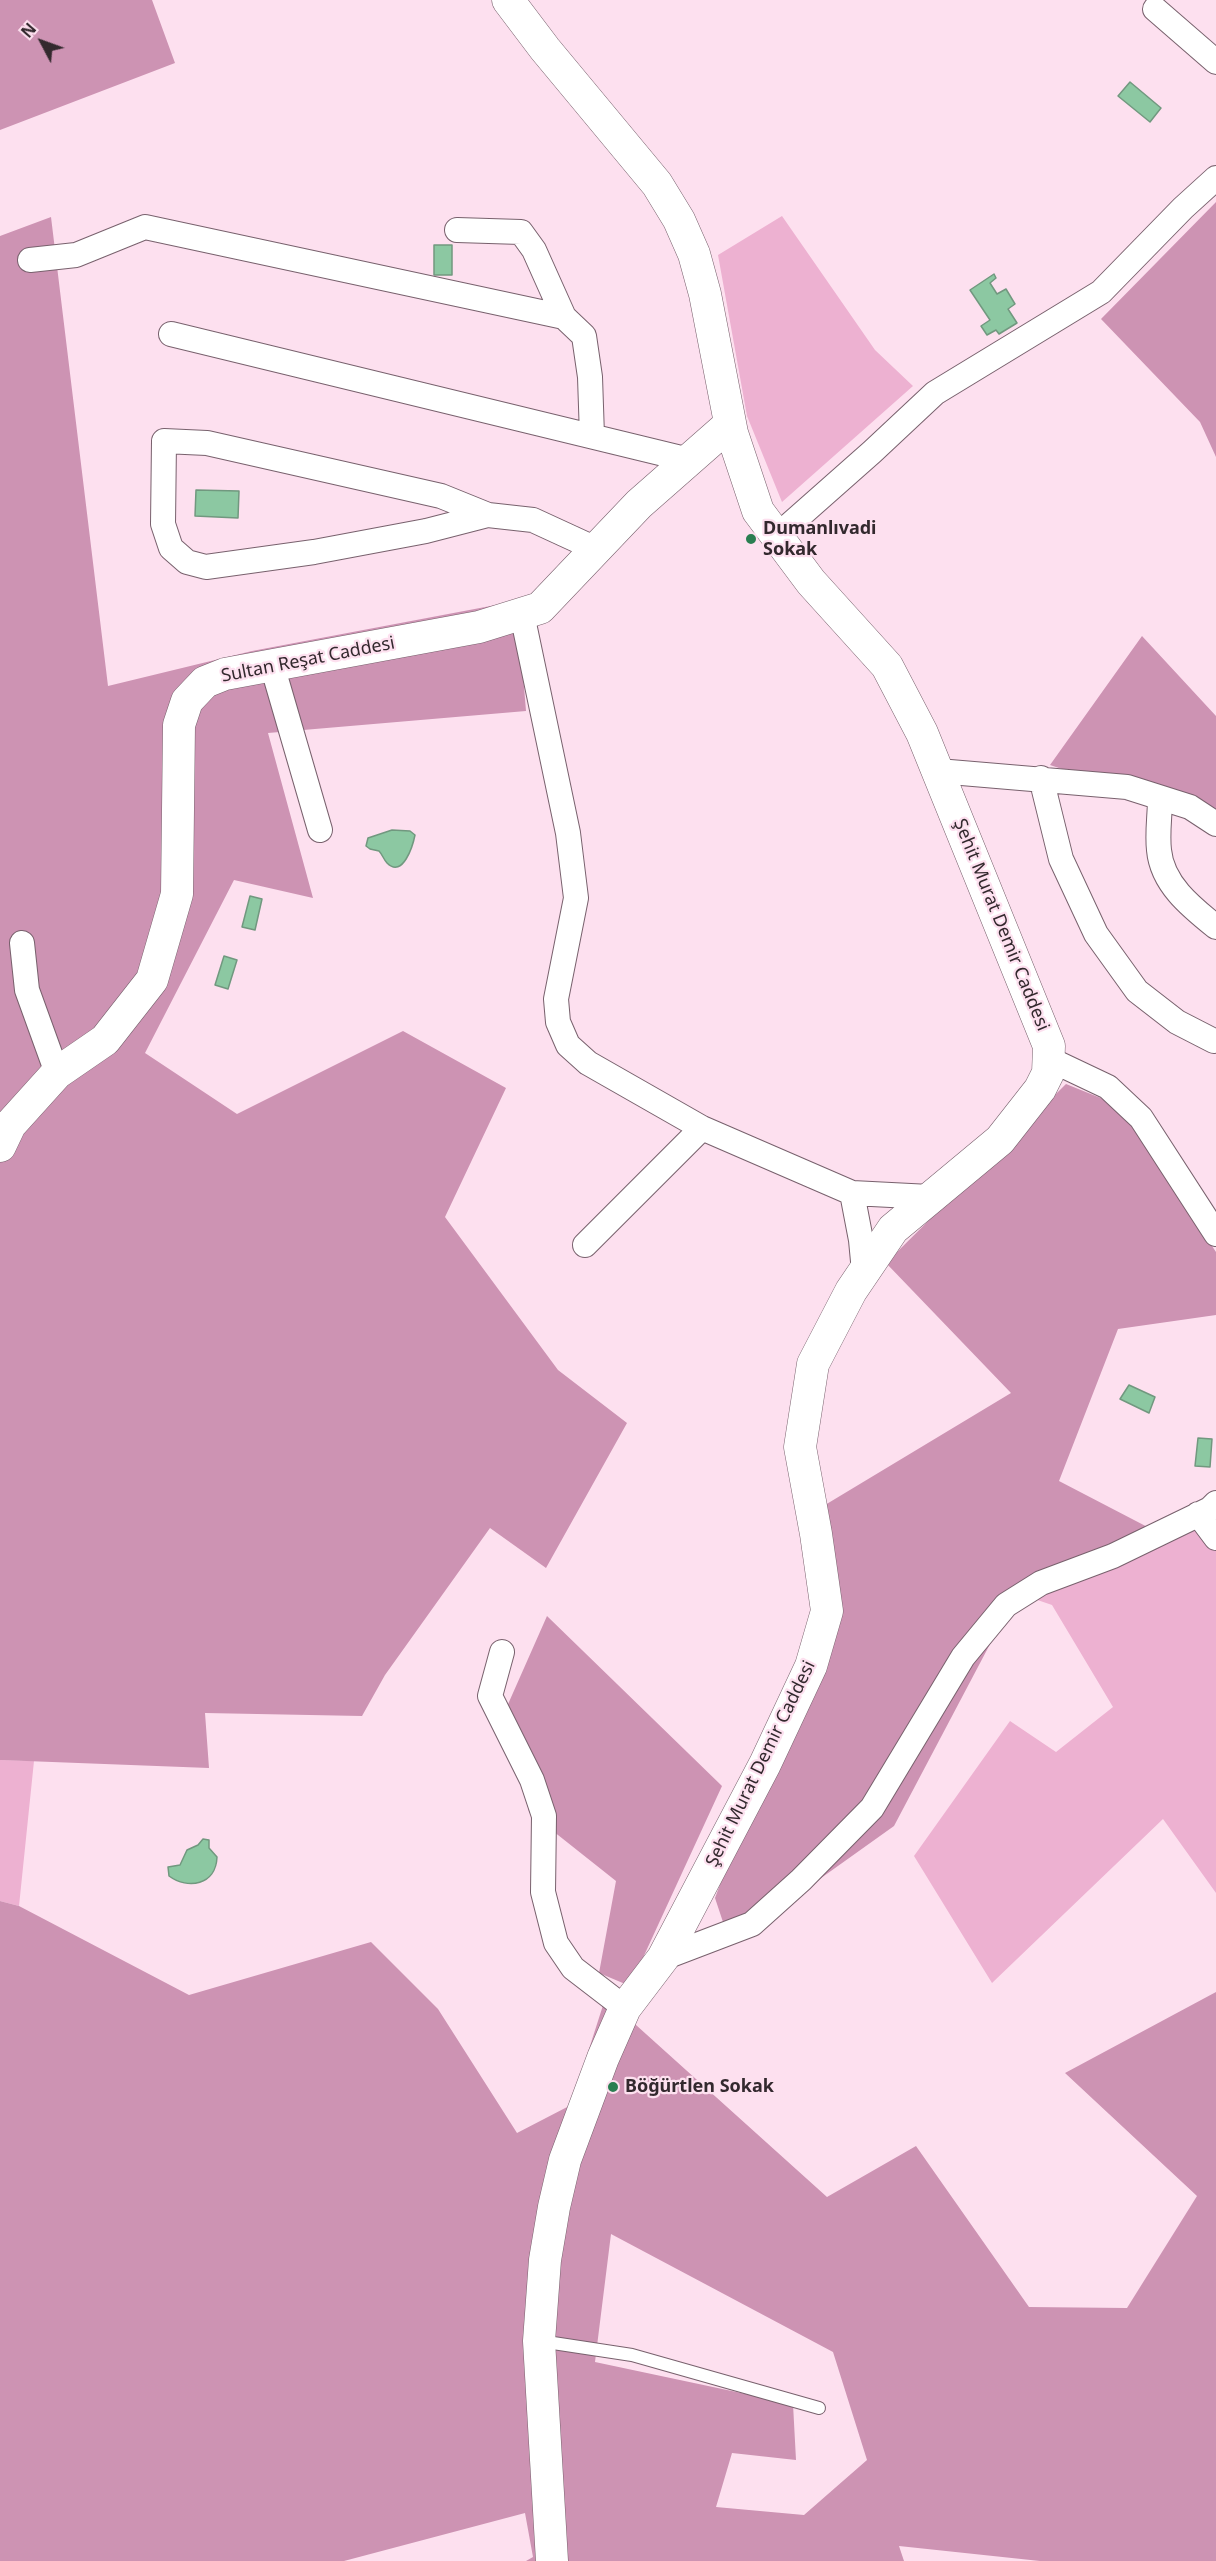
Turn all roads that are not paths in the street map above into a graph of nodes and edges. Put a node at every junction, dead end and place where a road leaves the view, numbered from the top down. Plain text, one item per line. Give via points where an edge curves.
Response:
1 (508, 0) edge
2 (1155, 9) dead end
3 (1216, 62) edge
4 (1216, 178) edge
5 (457, 230) dead end
6 (30, 260) dead end
7 (564, 317) junction
8 (171, 334) dead end
9 (730, 424) junction
10 (592, 436) junction
11 (689, 460) junction
12 (488, 515) junction
13 (777, 536) junction
14 (596, 549) junction
15 (522, 614) junction
16 (272, 664) junction
17 (938, 771) junction
18 (1041, 778) junction
19 (1160, 798) junction
20 (1216, 824) edge
21 (320, 830) dead end
22 (1216, 927) edge
23 (22, 943) dead end
24 (1214, 1041) dead end
25 (1048, 1059) junction
26 (57, 1073) junction
27 (702, 1128) junction
28 (0, 1146) edge
29 (852, 1193) junction
30 (930, 1197) junction
31 (1216, 1234) edge
32 (585, 1245) dead end
33 (864, 1272) junction
34 (1207, 1509) edge
35 (1216, 1538) edge
36 (502, 1652) dead end
37 (663, 1959) junction
38 (625, 2008) junction
39 (539, 2341) junction
40 (819, 2408) dead end
41 (552, 2561) edge

1 - 9 street, Şehit Murat Demir Caddesi via 657,184 679,220 705,294
2 - 3 street
4 - 13 street via 1101,292 935,393
5 - 7 street via 521,232 534,250
6 - 7 street via 76,255 145,226
7 - 10 street via 584,336
8 - 10 street
9 - 11 street, Sultan Reşat Caddesi
9 - 13 street, Şehit Murat Demir Caddesi via 758,511
10 - 11 street
11 - 14 street, Sultan Reşat Caddesi
12 - 12 street via 359,544 206,567 188,562 171,548 163,524 164,441 207,444 429,493
12 - 14 street via 533,520
13 - 17 street, Şehit Murat Demir Caddesi via 811,582 887,666
14 - 15 street, Sultan Reşat Caddesi via 540,608
15 - 16 street, Sultan Reşat Caddesi via 478,627
15 - 27 street via 568,834 576,897 556,999 558,1022 568,1045 588,1063
16 - 21 street
16 - 26 street, Sultan Reşat Caddesi via 205,682 188,701 179,725 177,894 152,980 105,1040
17 - 18 street
17 - 25 street, Şehit Murat Demir Caddesi via 1049,1046
18 - 19 street via 1127,787
18 - 24 street via 1061,859 1096,934 1137,992 1177,1022
19 - 20 street via 1190,807
19 - 22 street via 1159,852 1170,885
23 - 26 street via 27,990
25 - 30 street, Şehit Murat Demir Caddesi via 1048,1073 1041,1089 1000,1140
25 - 31 street via 1108,1088 1141,1118
26 - 28 street, Sultan Reşat Caddesi via 10,1125
27 - 29 street
27 - 32 street
29 - 30 street
29 - 33 street
30 - 33 street, Şehit Murat Demir Caddesi via 893,1229
33 - 37 street, Şehit Murat Demir Caddesi via 850,1291 813,1364 800,1447 827,1611 811,1666 765,1764
34 - 35 street
34 - 37 street via 1113,1556 1041,1583 1006,1605 963,1657 872,1808 752,1924
36 - 38 street via 490,1696 532,1780 544,1816 543,1892 556,1943 573,1968
37 - 38 street, Şehit Murat Demir Caddesi
38 - 39 street, Şehit Murat Demir Caddesi via 566,2160 545,2260
39 - 40 lane via 632,2355
39 - 41 street, Şehit Murat Demir Caddesi

